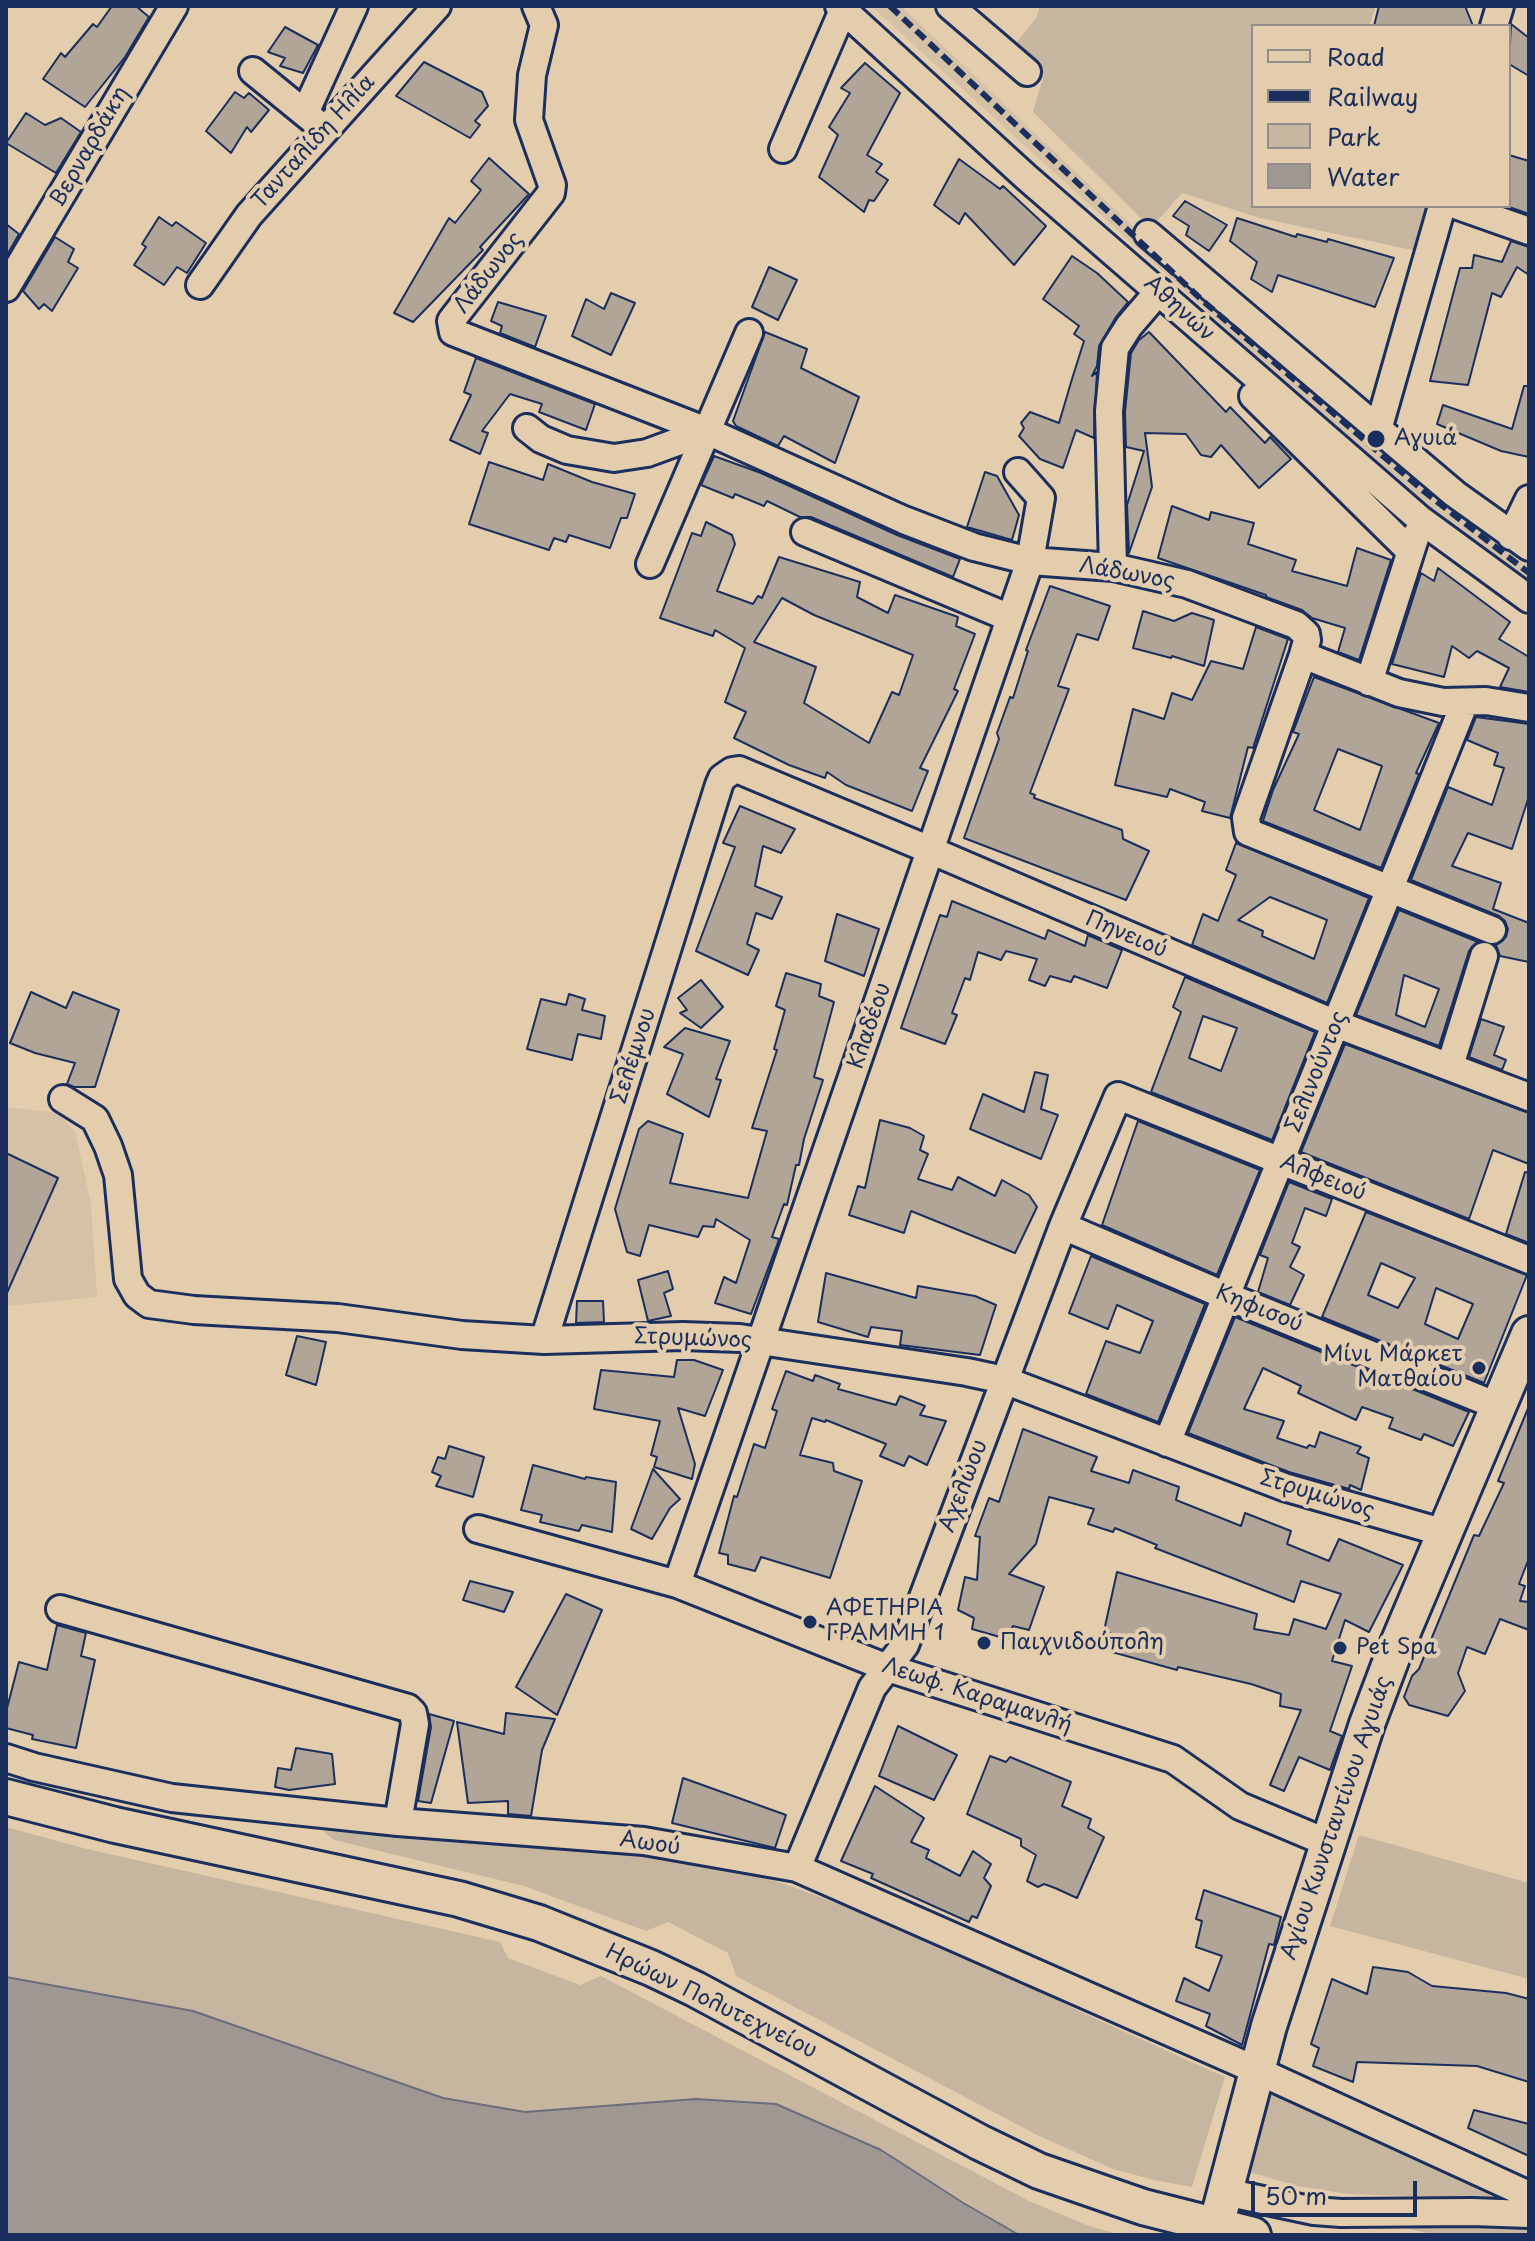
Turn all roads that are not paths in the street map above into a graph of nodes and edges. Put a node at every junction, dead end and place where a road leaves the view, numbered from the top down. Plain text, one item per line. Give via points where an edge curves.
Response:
1 (354, 6) edge
2 (437, 6) edge
3 (536, 6) edge
4 (950, 6) edge
5 (169, 8) edge
6 (841, 8) edge
7 (253, 71) dead end
8 (1027, 72) dead end
9 (315, 121) junction
10 (783, 149) dead end
11 (1441, 208) edge
12 (1464, 208) edge
13 (1529, 231) edge
14 (1148, 234) dead end
15 (200, 285) dead end
16 (6, 288) edge
17 (1159, 291) junction
18 (749, 333) dead end
19 (1249, 371) junction
20 (527, 428) dead end
21 (1378, 430) junction
22 (707, 431) junction
23 (1018, 472) dead end
24 (1529, 499) edge
25 (1421, 520) junction
26 (805, 532) dead end
27 (1520, 541) edge
28 (1410, 551) junction
29 (1030, 561) junction
30 (650, 564) dead end
31 (1113, 567) junction
32 (1529, 599) edge
33 (1010, 618) junction
34 (1303, 655) junction
35 (1369, 682) junction
36 (1465, 702) junction
37 (1529, 708) edge
38 (726, 773) joint
39 (930, 850) junction
40 (1389, 891) junction
41 (1492, 930) dead end
42 (1484, 956) dead end
43 (1336, 1024) junction
44 (1450, 1066) junction
45 (1118, 1096) joint
46 (1529, 1097) edge
47 (63, 1099) dead end
48 (1281, 1161) junction
49 (1063, 1226) junction
50 (1529, 1260) edge
51 (1224, 1295) junction
52 (1529, 1334) edge
53 (544, 1340) junction
54 (763, 1341) junction
55 (1004, 1380) junction
56 (1500, 1407) junction
57 (1167, 1443) junction
58 (478, 1529) dead end
59 (1445, 1533) junction
60 (677, 1584) junction
61 (60, 1609) dead end
62 (885, 1667) junction
63 (6, 1758) edge
64 (6, 1797) edge
65 (398, 1822) junction
66 (1328, 1843) junction
67 (797, 1868) junction
68 (1256, 2070) junction
69 (1225, 2192) junction
70 (1529, 2195) edge
71 (1529, 2214) edge
72 (1216, 2226) junction
73 (1253, 2235) edge

1 - 9 street
2 - 9 street, Τανταλίδη Ηλία
3 - 22 street, Λάδωνος via 544,25 532,75 529,120 551,193 451,326 459,336
4 - 8 street
5 - 16 street, Βερναρδάκη
6 - 10 street
6 - 17 street, Αθηνών
7 - 9 street
9 - 15 street, Τανταλίδη Ηλία
11 - 21 street
12 - 13 street
14 - 21 street, Αθηνών
17 - 19 street, Αθηνών
17 - 31 street via 1115,348 1109,411
18 - 22 street
19 - 25 street, Αθηνών
19 - 28 street via 1254,397
20 - 22 street via 567,450 614,458 647,453
21 - 27 street, Αθηνών
22 - 29 street, Λάδωνος via 904,520 984,551
22 - 30 street
23 - 29 street, Κλαδέου via 1041,498
24 - 27 street
25 - 28 street
25 - 32 street, Αθηνών
26 - 33 street
28 - 35 street
29 - 31 street, Λάδωνος
29 - 33 street, Κλαδέου
31 - 34 street, Λάδωνος via 1187,584 1296,625 1306,634
33 - 39 street, Κλαδέου
34 - 35 street
34 - 40 street via 1245,825 1253,836
35 - 36 street via 1412,697
36 - 37 street
36 - 40 street, Σελινούντος
38 - 39 street, Πηνειού via 739,770
38 - 53 street, Σελέμνου
39 - 43 street, Πηνειού
39 - 54 street, Κλαδέου
40 - 41 street
40 - 43 street, Σελινούντος
42 - 44 street
43 - 44 street, Πηνειού
43 - 48 street, Σελινούντος
44 - 46 street, Πηνειού
45 - 48 street, Αλφειού
45 - 49 street, Αχελώου
47 - 53 street, Στρυμώνος via 95,1119 108,1146 118,1175 128,1279 149,1304
48 - 50 street, Αλφειού
48 - 51 street, Σελινούντος
49 - 51 street, Κηφισού
49 - 55 street, Αχελώου
51 - 56 street, Κηφισού
51 - 57 street, Σελινούντος
52 - 56 main road, Αγίου Κωνσταντίνου Αγυιάς
53 - 54 street, Στρυμώνος via 683,1336
54 - 55 street, Στρυμώνος
54 - 60 street, Κλαδέου
55 - 57 street, Στρυμώνος
55 - 62 street, Αχελώου via 905,1645
56 - 59 main road, Αγίου Κωνσταντίνου Αγυιάς
57 - 59 street, Στρυμώνος via 1306,1494
58 - 60 street, Λεωφ. Καραμανλή
59 - 66 main road, Αγίου Κωνσταντίνου Αγυιάς via 1375,1702
60 - 62 street, Λεωφ. Καραμανλή
61 - 65 street via 408,1708 415,1724
62 - 66 street, Λεωφ. Καραμανλή via 1173,1759 1240,1806
62 - 67 street, Αχελώου
63 - 65 street, Αωού via 172,1798
64 - 72 main road, Ηρώων Πολυτεχνείου via 459,1899 539,1923 695,1989 1039,2171
65 - 67 street, Αωού via 644,1841
66 - 68 main road, Αγίου Κωνσταντίνου Αγυιάς
67 - 68 street, Αωού
68 - 69 main road, Αγίου Κωνσταντίνου Αγυιάς
68 - 70 street, Αωού
69 - 71 street via 1341,2213
69 - 72 main road, Αγίου Κωνσταντίνου Αγυιάς
72 - 73 main road, Ηρώων Πολυτεχνείου

